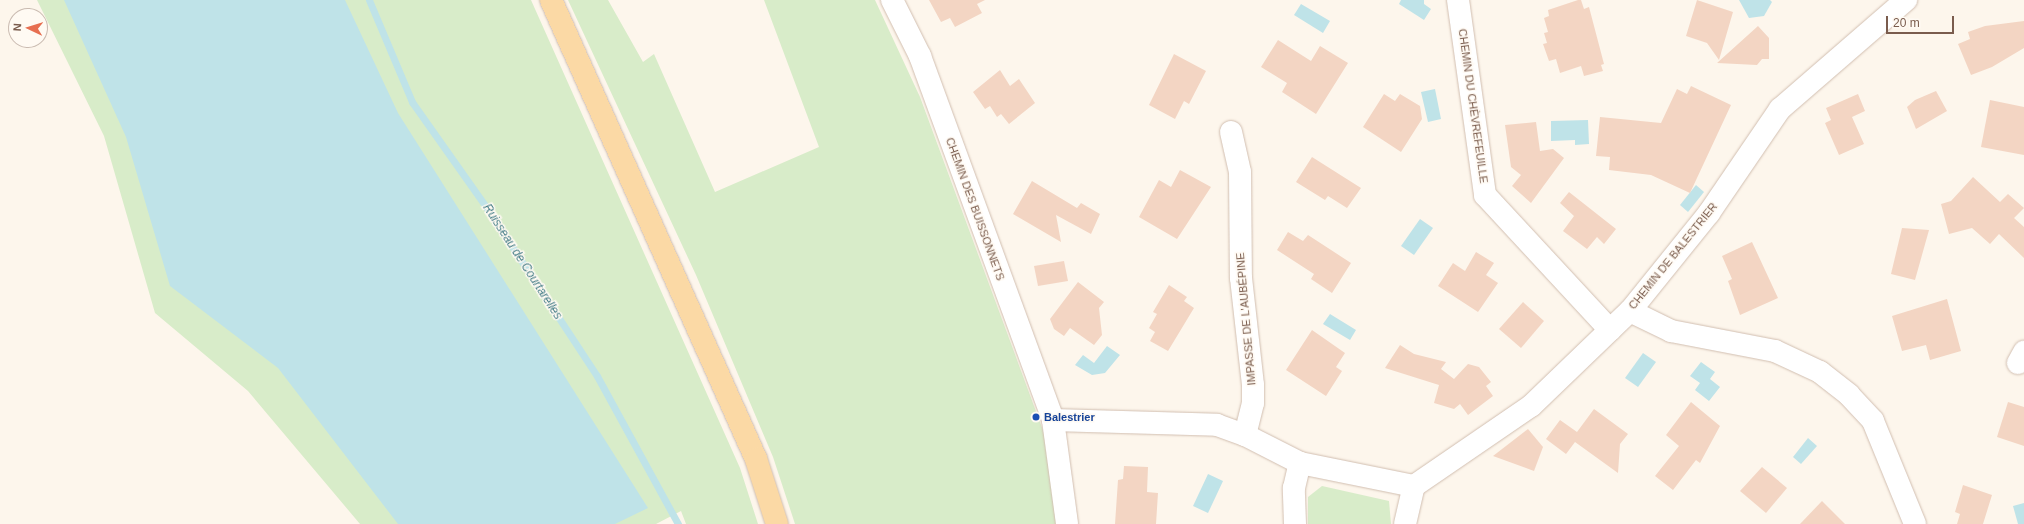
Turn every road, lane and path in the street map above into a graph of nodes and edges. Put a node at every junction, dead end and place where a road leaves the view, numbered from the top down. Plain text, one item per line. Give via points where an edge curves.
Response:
1 (551, 0) edge
2 (892, 0) edge
3 (1458, 0) edge
4 (1906, 0) edge
5 (1231, 132) dead end
6 (1630, 311) junction
7 (1610, 330) junction
8 (1053, 420) junction
9 (1245, 435) junction
10 (1300, 464) junction
11 (1414, 486) junction
12 (777, 524) edge
13 (1067, 524) edge
14 (1295, 524) edge
15 (1405, 524) edge
16 (1915, 524) edge

1 - 12 main road via 756,459
2 - 8 street, CHEMIN DES BUISSONNETS via 920,56
3 - 7 street, CHEMIN DU CHÈVREFEUILLE via 1485,195
4 - 6 street, CHEMIN DE BALESTRIER via 1780,109 1709,213
5 - 9 street, IMPASSE DE L'AUBÉPINE via 1240,172 1241,278 1253,385 1253,403
6 - 7 street, CHEMIN DE BALESTRIER
6 - 16 street via 1671,331 1775,351 1820,372 1849,395 1873,421
7 - 11 street, CHEMIN DE BALESTRIER via 1531,406
8 - 9 street via 1217,425
8 - 13 street, CHEMIN DES BUISSONNETS
9 - 10 street
10 - 11 street
10 - 14 street via 1294,488
11 - 15 street

